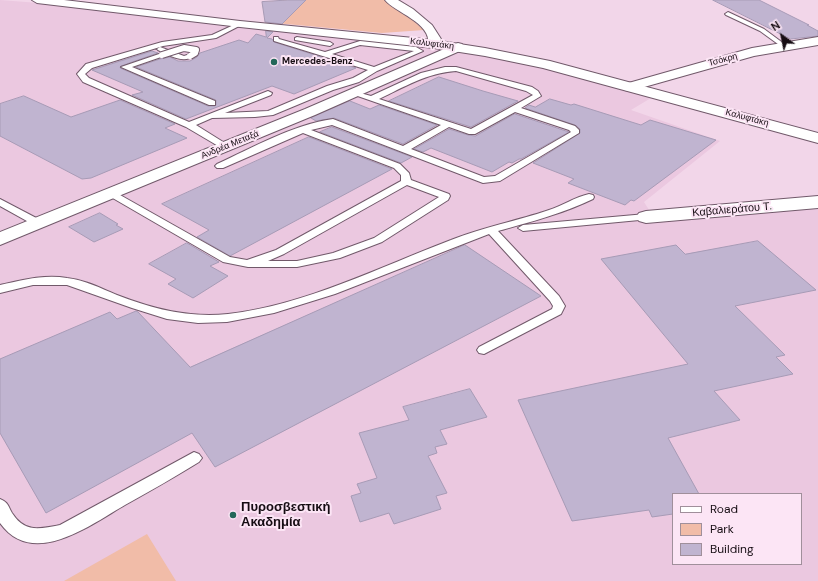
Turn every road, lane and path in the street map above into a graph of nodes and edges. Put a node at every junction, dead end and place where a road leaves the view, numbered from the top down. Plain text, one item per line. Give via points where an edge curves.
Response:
1 (37, 0) edge
2 (390, 0) edge
3 (728, 14) dead end
4 (240, 24) junction
5 (352, 35) junction
6 (818, 41) edge
7 (330, 44) junction
8 (434, 44) junction
9 (784, 46) junction
10 (153, 47) junction
11 (458, 47) junction
12 (312, 50) junction
13 (326, 54) junction
14 (374, 69) junction
15 (630, 87) junction
16 (268, 93) dead end
17 (353, 93) junction
18 (372, 99) junction
19 (212, 102) dead end
20 (515, 109) junction
21 (212, 116) junction
22 (449, 124) junction
23 (189, 125) junction
24 (304, 130) junction
25 (818, 138) edge
26 (225, 146) junction
27 (404, 149) junction
28 (220, 166) dead end
29 (406, 182) junction
30 (109, 193) junction
31 (589, 197) dead end
32 (0, 202) edge
33 (818, 202) edge
34 (646, 217) joint
35 (38, 223) junction
36 (492, 231) junction
37 (0, 239) edge
38 (248, 264) junction
39 (0, 289) edge
40 (484, 350) dead end
41 (194, 458) dead end
42 (0, 506) edge

1 - 4 street, Καλυφτάκη
2 - 8 street via 405,7 423,24 434,35
3 - 9 lane via 762,30
4 - 5 street, Καλυφτάκη
4 - 10 lane via 214,37
5 - 7 lane
5 - 8 street, Καλυφτάκη
6 - 9 street, Τσόκρη
7 - 12 lane
7 - 12 lane via 275,38
8 - 11 street, Καλυφτάκη
9 - 15 street, Τσόκρη via 752,52
10 - 19 lane, bridge via 184,58 196,50 184,48 162,55 125,67
10 - 23 lane via 90,66 82,74 86,80
11 - 15 street, Καλυφτάκη via 545,64
11 - 17 street, Ανδρέα Μεταξά
12 - 13 lane
13 - 14 lane
13 - 14 lane via 360,43 420,50
14 - 21 lane via 356,80 270,113
15 - 25 street, Καλυφτάκη
16 - 21 lane
17 - 18 lane
17 - 26 street, Ανδρέα Μεταξά
18 - 20 lane via 430,72 445,68 529,89 535,93 537,96
18 - 22 lane
20 - 22 lane via 472,132
20 - 27 lane via 572,128 576,130 575,133 502,177 490,181
21 - 23 lane
22 - 27 lane
23 - 26 lane
24 - 27 lane via 322,122 333,122
24 - 28 lane
24 - 29 lane via 397,166 406,176
26 - 30 street, Ανδρέα Μεταξά
29 - 38 lane via 280,252
29 - 38 lane via 445,196 378,240 336,256 297,264
30 - 35 street, Ανδρέα Μεταξά
30 - 38 lane via 227,260
31 - 36 lane via 540,218
32 - 35 lane
33 - 34 street, Καβαλιεράτου Τ.
34 - 36 lane
35 - 37 street, Ανδρέα Μεταξά
36 - 39 lane via 469,236 362,280 280,308 222,319 195,319 159,313 65,281 34,281
36 - 40 lane via 556,299 559,306 558,311
41 - 42 lane via 63,532 41,537 26,536 6,519

